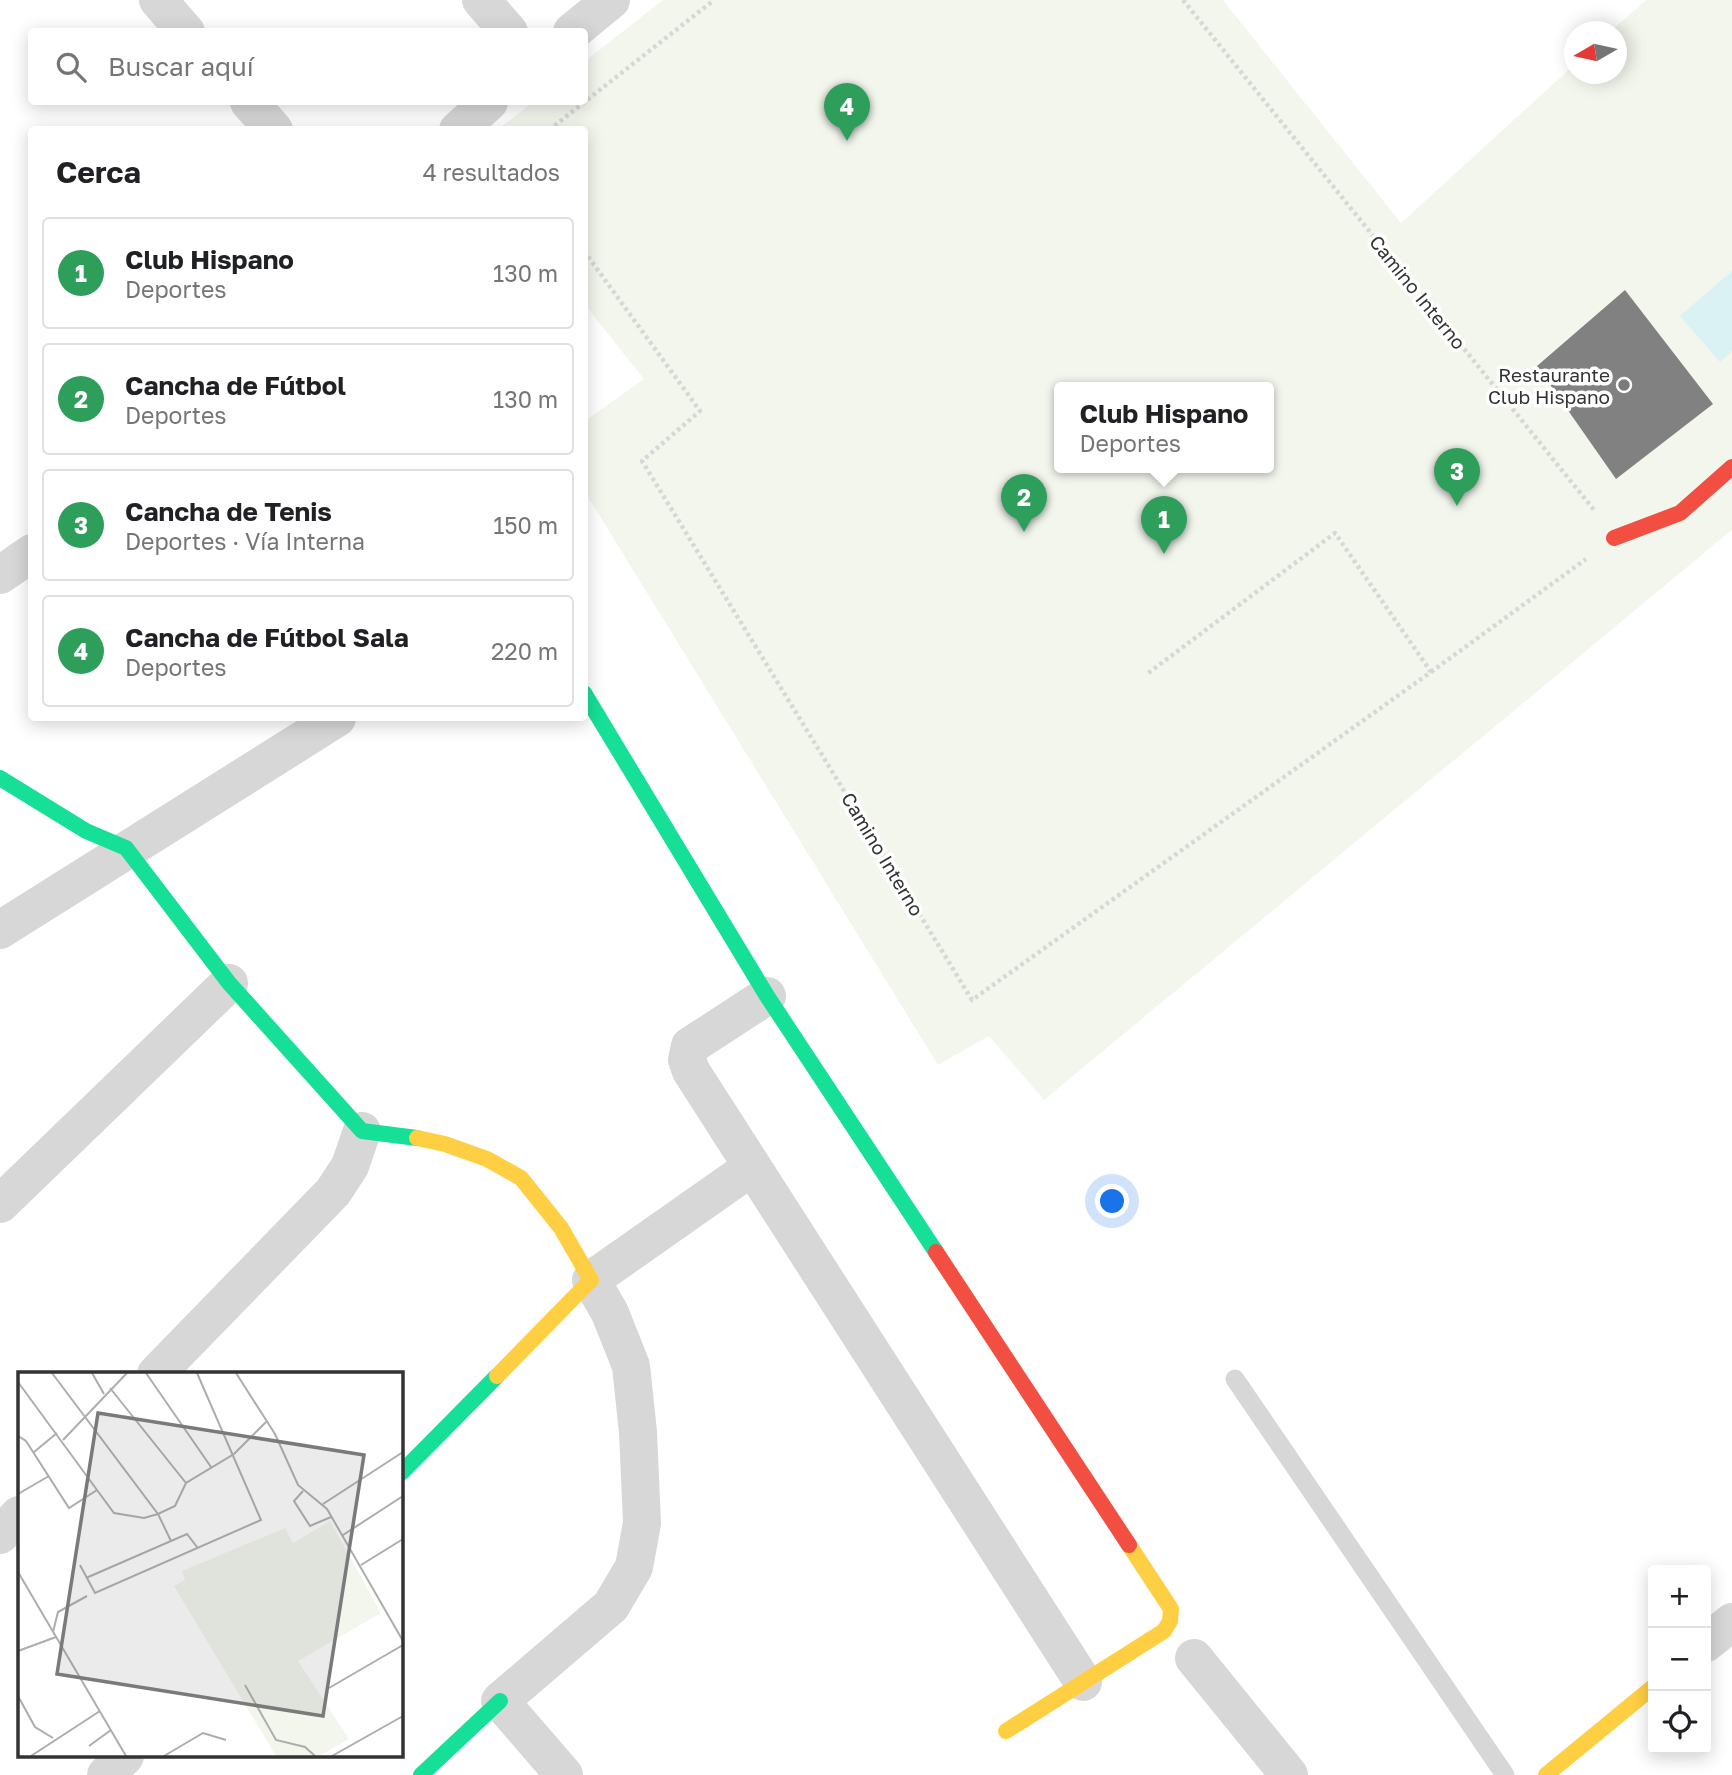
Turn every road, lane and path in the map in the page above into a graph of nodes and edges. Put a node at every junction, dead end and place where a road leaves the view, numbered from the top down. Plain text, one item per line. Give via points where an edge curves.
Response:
1 (158, 0) edge
2 (481, 0) edge
3 (611, 0) edge
4 (714, 0) edge
5 (1183, 0) edge
6 (182, 28) edge
7 (506, 28) edge
8 (577, 28) edge
9 (588, 99) edge
10 (251, 105) edge
11 (486, 105) edge
12 (581, 105) edge
13 (270, 126) edge
14 (462, 126) edge
15 (554, 126) edge
16 (588, 257) edge
17 (1732, 467) edge
18 (1614, 538) junction
19 (28, 556) edge
20 (0, 575) edge
21 (1431, 672) junction
22 (1147, 674) dead end
23 (588, 700) edge
24 (332, 721) edge
25 (0, 778) edge
26 (127, 848) junction
27 (0, 930) edge
28 (229, 983) junction
29 (766, 996) junction
30 (362, 1131) junction
31 (752, 1167) junction
32 (0, 1204) edge
33 (591, 1280) junction
34 (158, 1372) edge
35 (1235, 1379) dead end
36 (402, 1473) edge
37 (18, 1516) edge
38 (0, 1535) edge
39 (1732, 1622) edge
40 (1711, 1639) edge
41 (1194, 1658) dead end
42 (1083, 1682) junction
43 (1648, 1691) edge
44 (500, 1701) junction
45 (1006, 1731) dead end
46 (123, 1758) edge
47 (106, 1775) edge
48 (421, 1775) edge
49 (564, 1775) edge
50 (1289, 1775) edge
51 (1505, 1775) edge
52 (1546, 1775) edge

1 - 6 street
2 - 7 street
3 - 8 street
4 - 9 path
5 - 18 path, Camino Interno
10 - 13 street
11 - 14 street
12 - 15 path
16 - 21 path, Camino Interno via 700,411 642,461 972,1000
17 - 18 street via 1680,513
18 - 21 path, Camino Interno
19 - 20 street
21 - 22 path via 1335,533
23 - 29 street
24 - 26 street
25 - 26 street via 86,831
26 - 27 street
26 - 28 street
28 - 30 street
28 - 32 street
29 - 31 street via 690,1046 687,1060
29 - 42 street via 1171,1609 1164,1630
30 - 33 street via 422,1138 494,1163 521,1179 562,1226
30 - 34 street via 350,1166 333,1192
31 - 33 street
31 - 42 street
33 - 36 street
33 - 44 street via 631,1366 642,1523 634,1567 611,1606
35 - 51 lane
37 - 38 street
39 - 40 street
41 - 50 street
42 - 45 street
43 - 52 street
44 - 48 street
44 - 49 street
46 - 47 street

